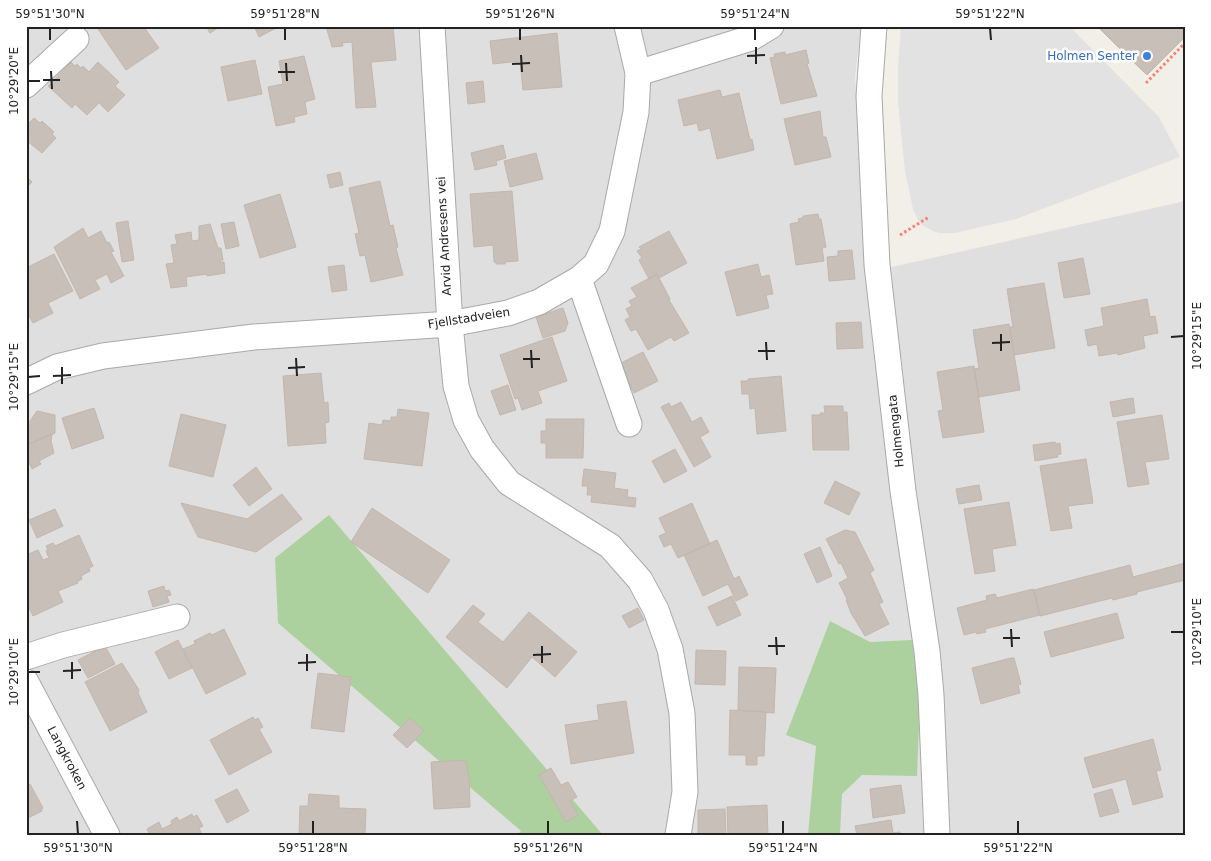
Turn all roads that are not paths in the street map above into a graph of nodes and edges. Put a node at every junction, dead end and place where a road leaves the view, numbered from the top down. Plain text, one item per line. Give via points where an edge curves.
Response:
1 (432, 26) edge
2 (628, 26) edge
3 (771, 26) edge
4 (874, 26) edge
5 (76, 40) dead end
6 (638, 73) junction
7 (26, 85) edge
8 (579, 280) junction
9 (450, 324) junction
10 (26, 382) edge
11 (629, 424) dead end
12 (177, 618) dead end
13 (26, 657) edge
14 (26, 682) edge
15 (107, 835) edge
16 (678, 835) edge
17 (936, 835) edge

1 - 9 street, Arvid Andresens vei
2 - 6 street, Fjellstadveien
3 - 6 street via 751,38
4 - 17 street, Holmengata via 869,96 877,265 903,491 927,651
5 - 7 street
6 - 8 street, Fjellstadveien via 636,112 612,231 596,264
8 - 9 street, Fjellstadveien via 539,302 508,313
8 - 11 street
9 - 10 street, Fjellstadveien via 254,337 103,356 57,367
9 - 16 street, Arvid Andresens vei via 456,386 466,420 482,449 509,483 610,546 640,580 656,610 670,649 682,713 685,792
12 - 13 street
14 - 15 street, Langkroken

